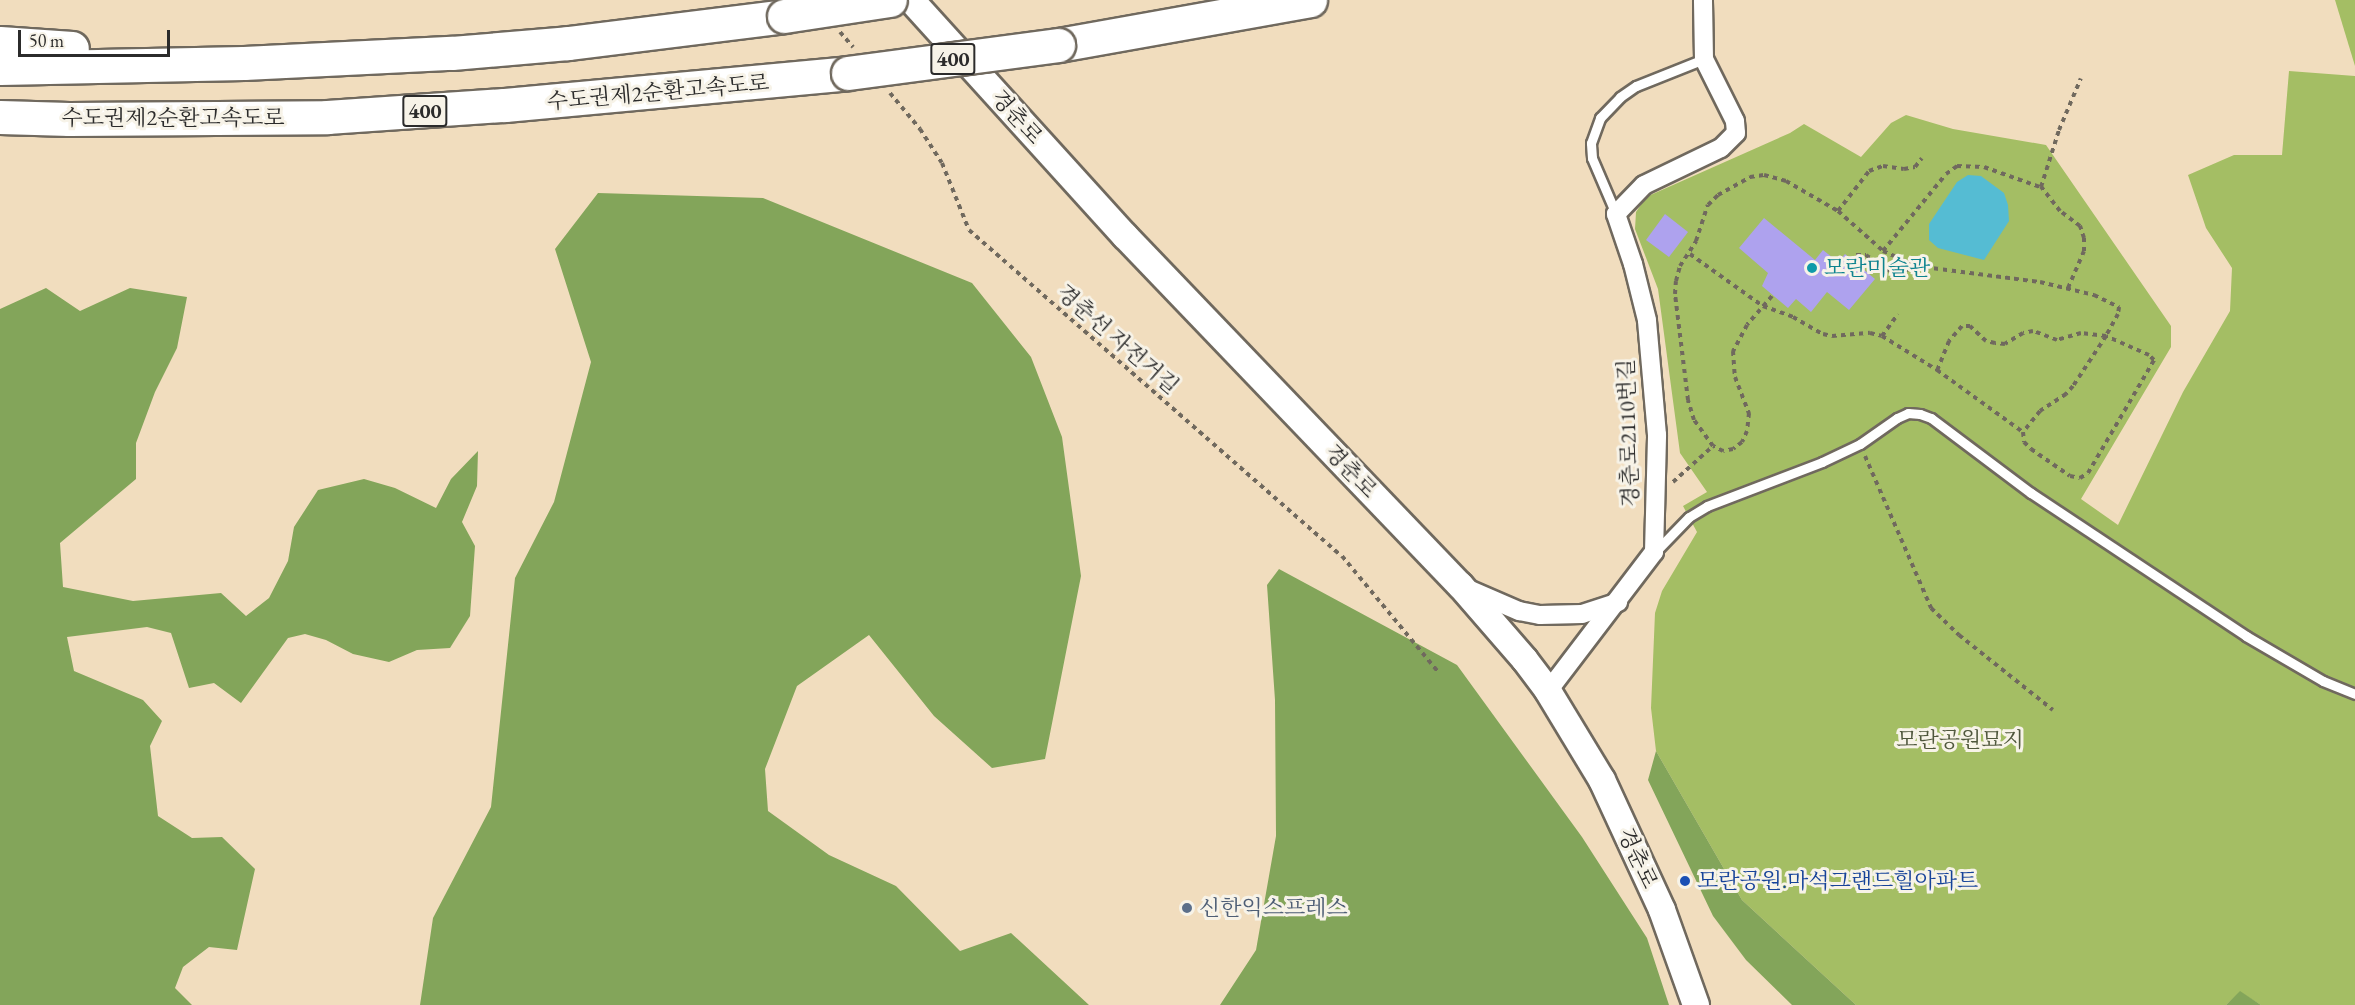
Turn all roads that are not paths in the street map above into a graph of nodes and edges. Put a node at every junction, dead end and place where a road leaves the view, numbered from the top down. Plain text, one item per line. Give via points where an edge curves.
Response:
1 (890, 0) edge
2 (911, 0) edge
3 (1310, 0) edge
4 (1703, 0) edge
5 (0, 43) edge
6 (1704, 59) junction
7 (244, 63) junction
8 (0, 69) edge
9 (0, 117) edge
10 (69, 119) junction
11 (0, 123) edge
12 (1616, 214) junction
13 (1654, 552) junction
14 (1460, 585) junction
15 (1618, 602) junction
16 (1548, 691) junction
17 (2355, 694) edge
18 (1696, 1005) edge

1 - 7 highway, bridge via 568,43
2 - 14 street, 경춘로 via 1125,236
3 - 10 highway, 수도권제2순환고속도로 / 400, bridge via 1058,45 851,62 516,105 327,117
4 - 6 street
5 - 7 highway via 184,55
6 - 12 lane via 1636,86 1600,118 1591,143 1592,158
6 - 12 street via 1735,121 1736,133 1721,148 1644,185
7 - 8 highway
9 - 10 highway, 수도권제2순환고속도로 / 400
10 - 11 highway
12 - 13 street, 경춘로2110번길 via 1647,320 1656,402
13 - 15 street
13 - 17 lane via 1677,528 1707,506 1822,462 1860,444 1908,413 1931,418 2031,493 2246,636 2323,681
14 - 15 street via 1502,604 1540,615 1581,614
14 - 16 street, 경춘로
15 - 16 street
16 - 18 street, 경춘로 via 1602,780 1662,910

